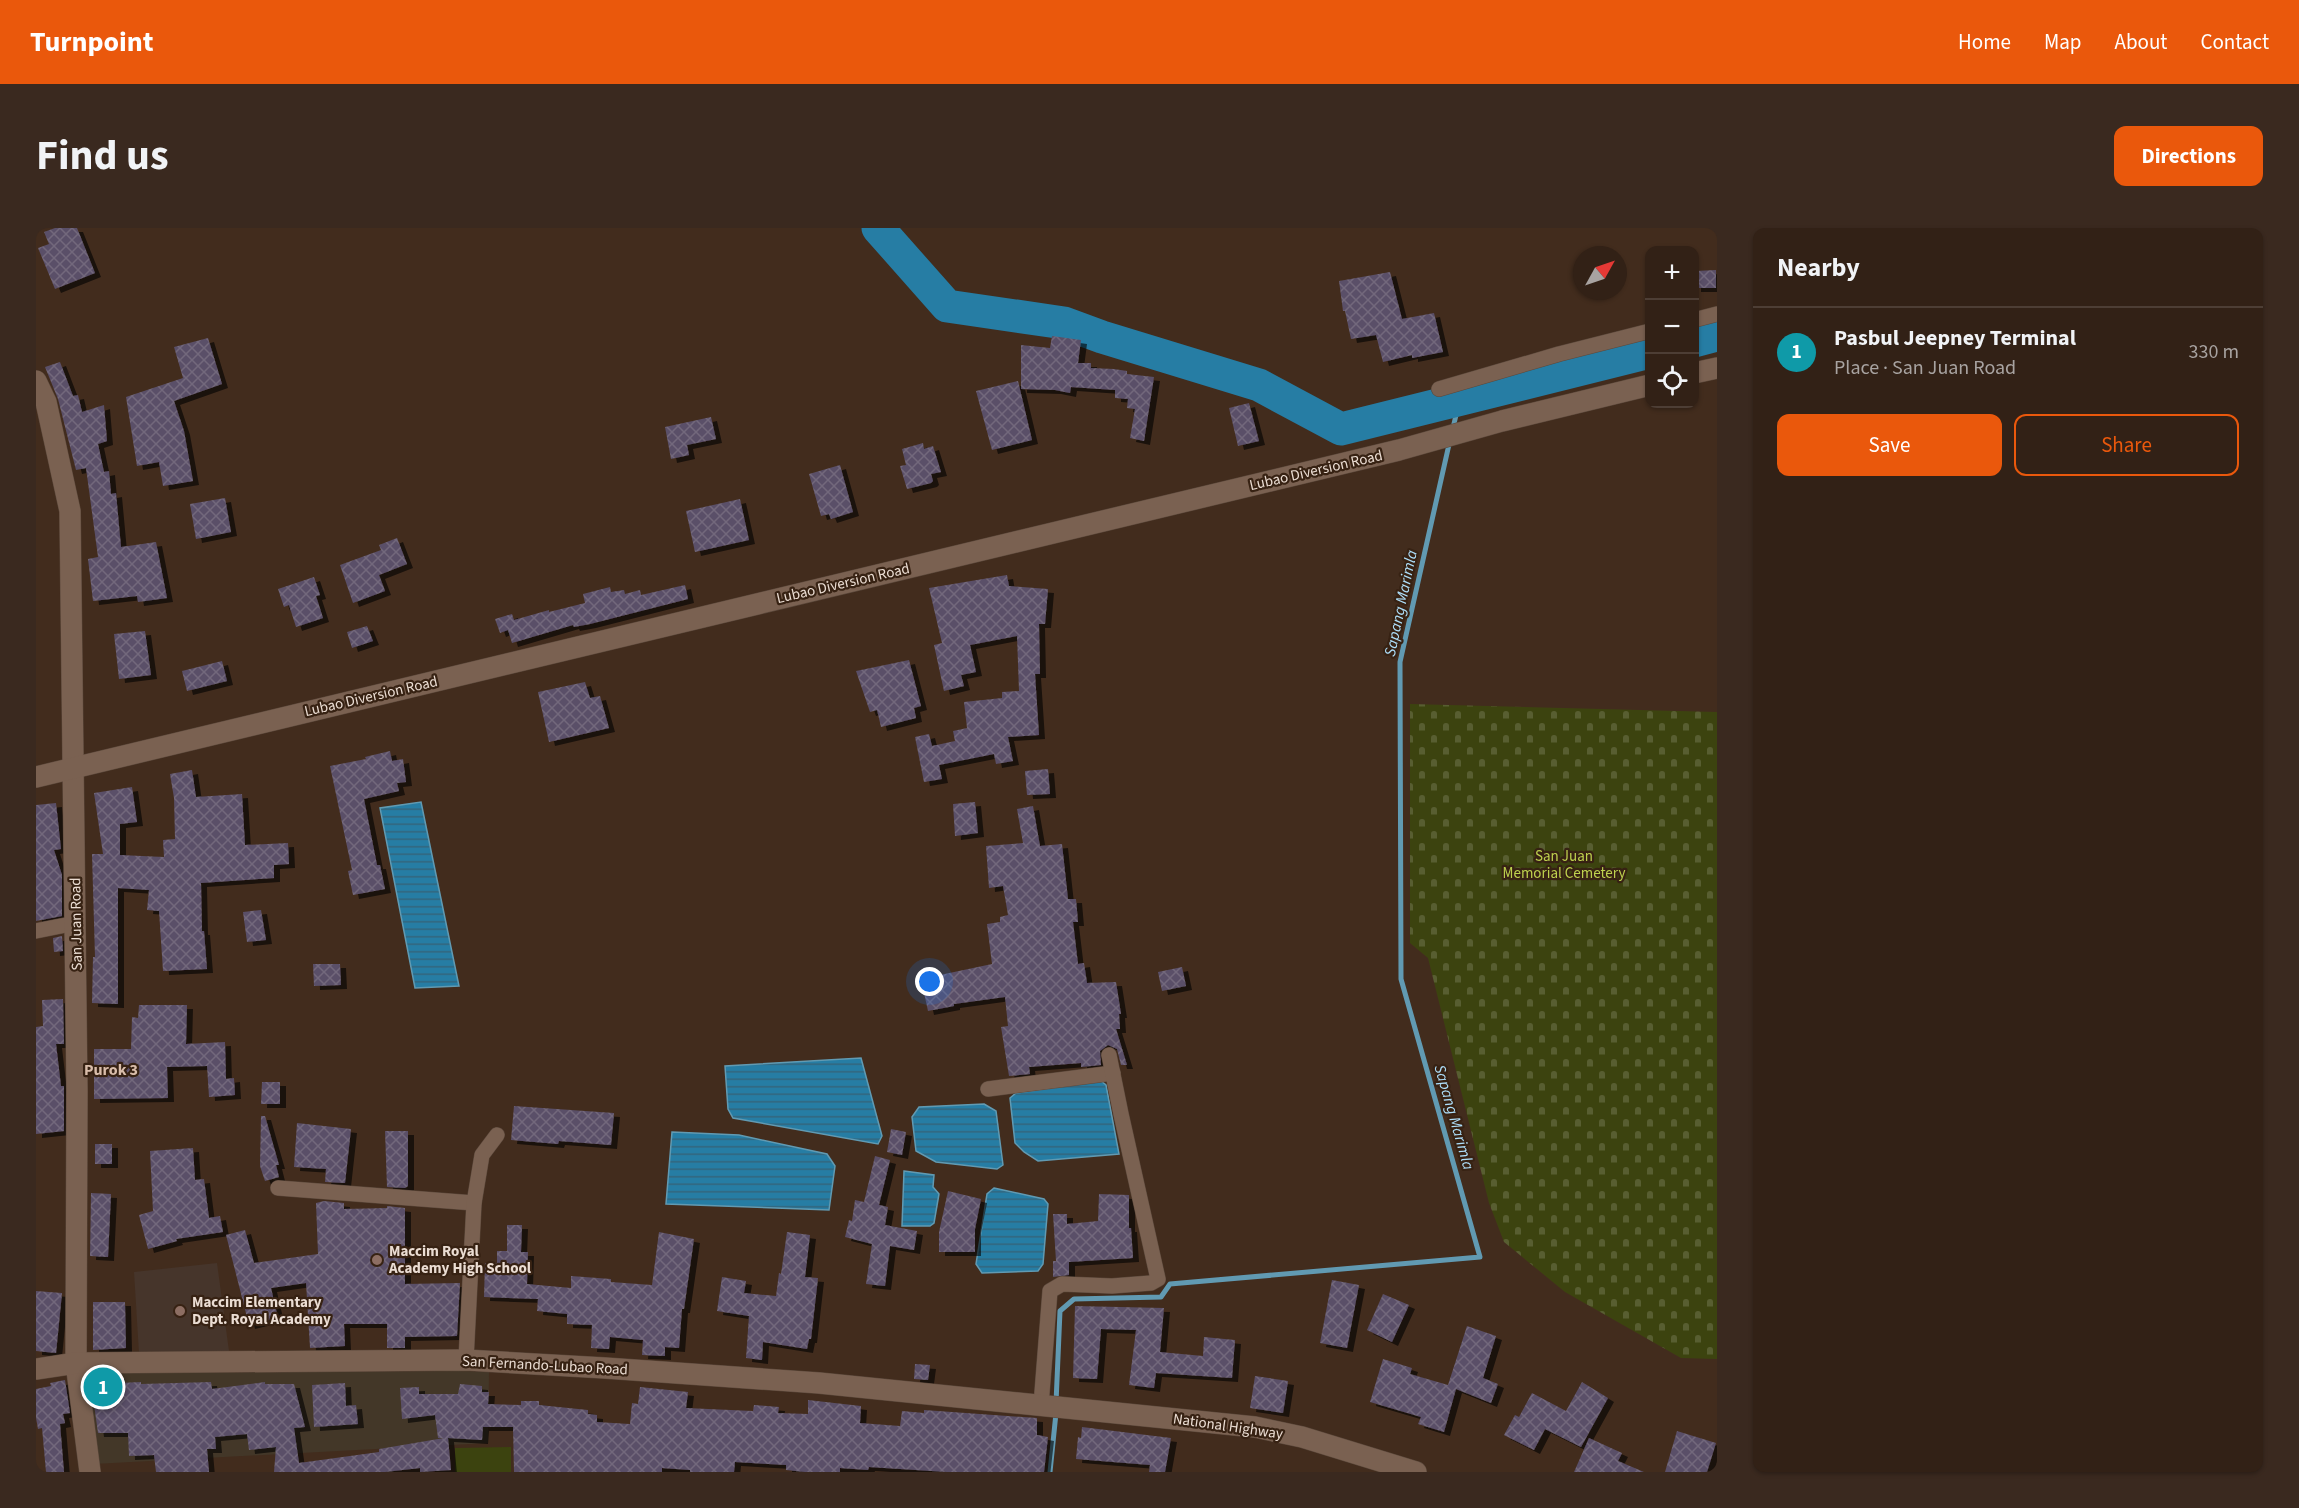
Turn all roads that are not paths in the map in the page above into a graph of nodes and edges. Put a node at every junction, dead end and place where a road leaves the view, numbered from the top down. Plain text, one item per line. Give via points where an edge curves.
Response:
1 (1717, 314) edge
2 (1699, 319) edge
3 (1645, 332) edge
4 (1717, 368) edge
5 (1699, 373) edge
6 (36, 381) edge
7 (1645, 386) edge
8 (1439, 389) dead end
9 (74, 767) junction
10 (36, 777) edge
11 (76, 922) junction
12 (36, 931) edge
13 (1110, 1055) dead end
14 (1113, 1073) junction
15 (988, 1089) dead end
16 (497, 1135) dead end
17 (278, 1188) dead end
18 (474, 1203) junction
19 (466, 1360) junction
20 (76, 1363) junction
21 (36, 1369) edge
22 (1055, 1406) junction
23 (90, 1472) edge
24 (1416, 1472) edge

1 - 2 street
3 - 8 street
4 - 5 street
6 - 9 street, San Juan Road via 46,402 70,511
7 - 9 street, Lubao Diversion Road via 1399,450
9 - 10 street, Lubao Diversion Road
9 - 11 street, San Juan Road
11 - 12 street
11 - 20 street, San Juan Road
13 - 14 street
14 - 15 street
14 - 22 street via 1158,1279 1112,1286 1062,1284 1050,1291
16 - 18 street via 482,1155
17 - 18 street
18 - 19 street
19 - 20 street, San Fernando-Lubao Road
19 - 22 street, San Fernando-Lubao Road via 819,1383
20 - 21 street, San Fernando-Lubao Road
20 - 23 street, San Juan Road
22 - 24 street, National Highway via 1255,1427 1302,1437

